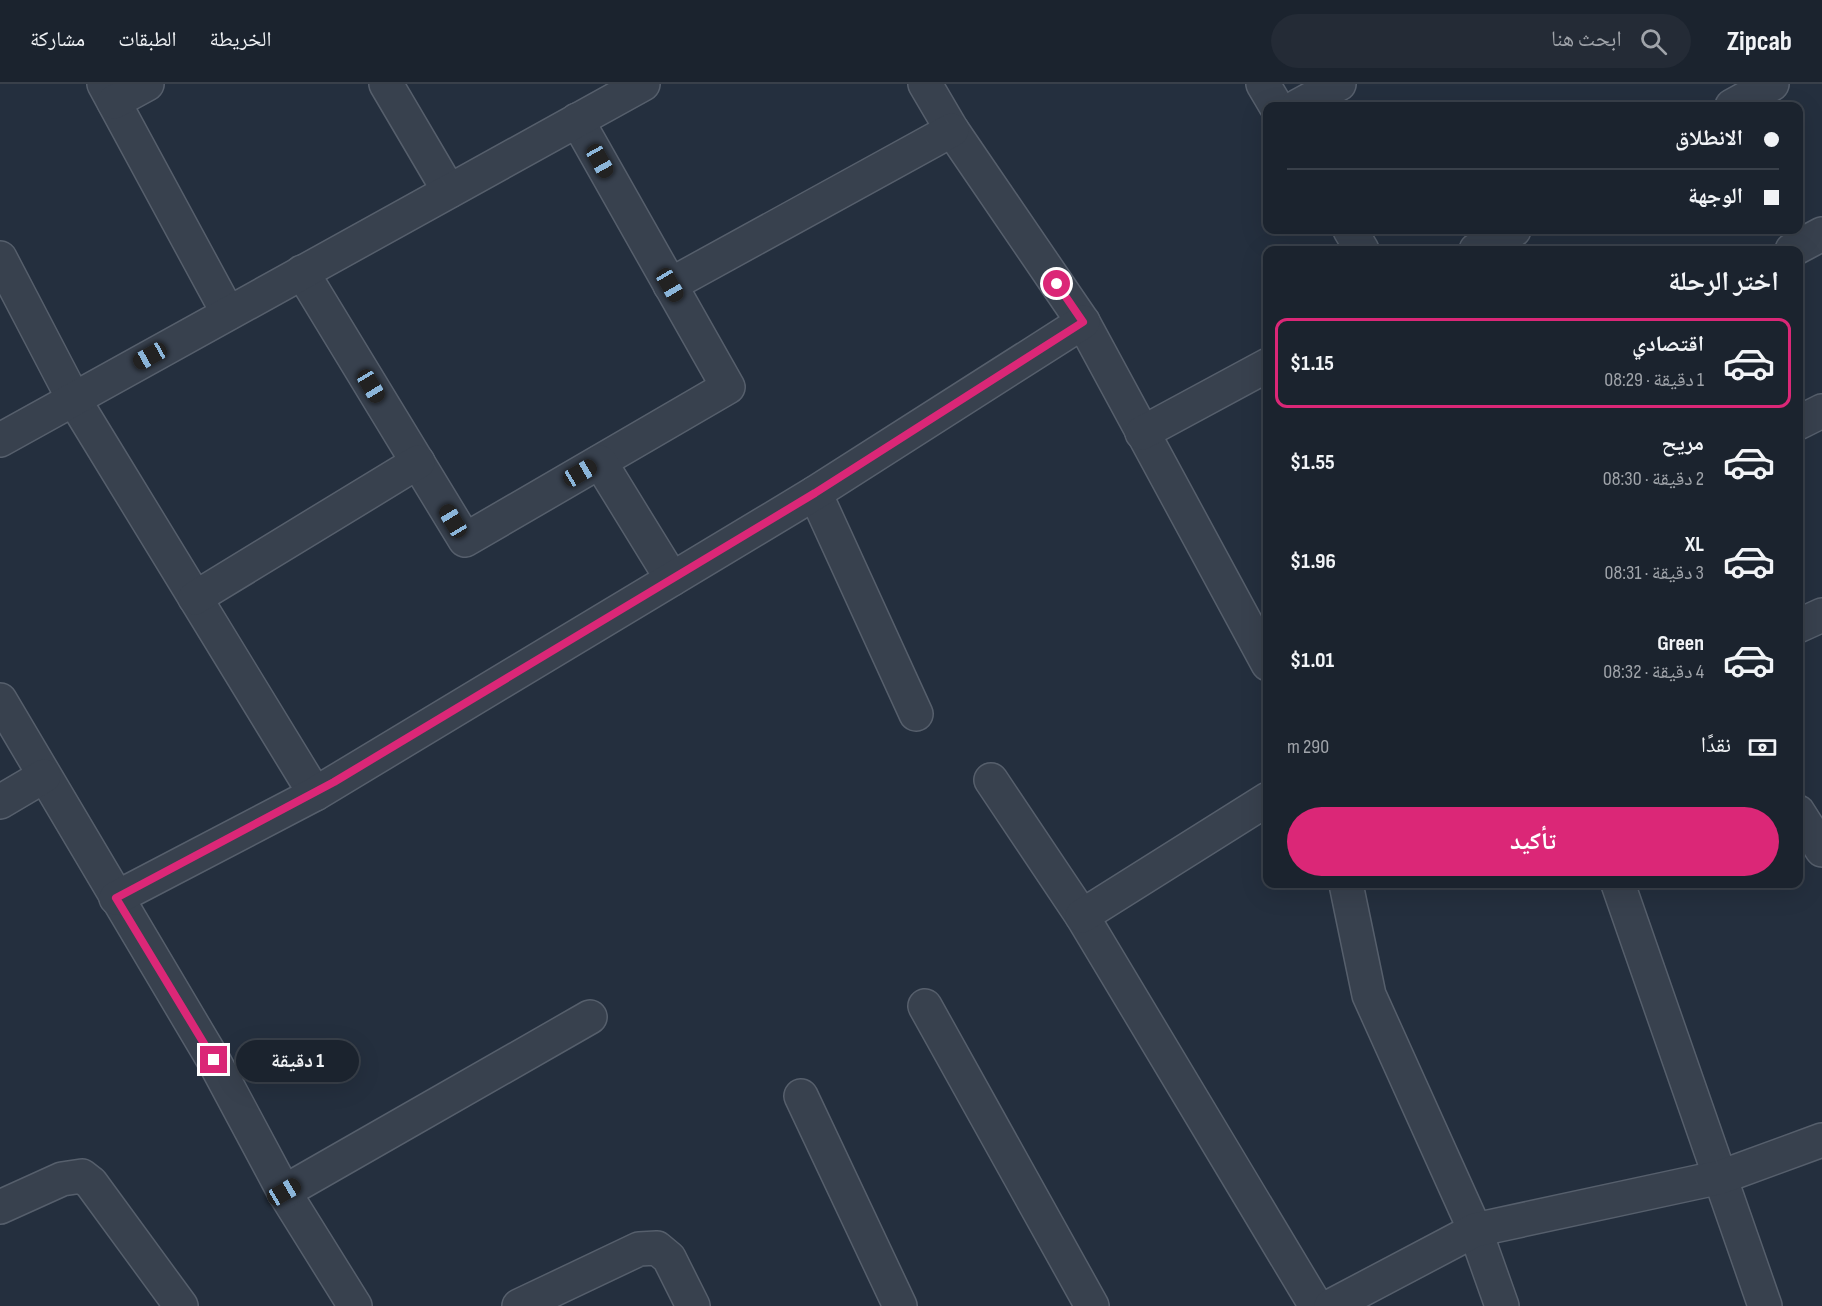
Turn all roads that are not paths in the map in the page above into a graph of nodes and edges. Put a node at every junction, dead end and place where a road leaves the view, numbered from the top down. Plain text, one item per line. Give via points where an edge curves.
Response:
1 (147, 84) edge
2 (386, 84) edge
3 (644, 84) edge
4 (925, 84) edge
5 (1263, 84) edge
6 (1339, 84) edge
7 (1772, 84) edge
8 (109, 93) edge
9 (1274, 102) edge
10 (1305, 102) edge
11 (1739, 102) edge
12 (577, 120) junction
13 (952, 130) junction
14 (449, 191) junction
15 (1506, 234) edge
16 (1822, 234) edge
17 (1484, 246) edge
18 (1800, 246) edge
19 (0, 258) edge
20 (302, 272) junction
21 (670, 285) junction
22 (228, 313) junction
23 (1083, 322) junction
24 (1263, 368) edge
25 (73, 399) junction
26 (1822, 411) edge
27 (1803, 420) edge
28 (1142, 433) junction
29 (0, 440) edge
30 (418, 462) junction
31 (600, 462) junction
32 (815, 493) junction
33 (672, 579) junction
34 (195, 598) junction
35 (1822, 615) edge
36 (1803, 624) edge
37 (1263, 655) edge
38 (0, 700) edge
39 (916, 714) dead end
40 (44, 776) junction
41 (991, 780) dead end
42 (315, 794) junction
43 (0, 802) edge
44 (1263, 802) edge
45 (1803, 820) edge
46 (1822, 848) edge
47 (1347, 888) edge
48 (1619, 888) edge
49 (116, 898) junction
50 (1082, 916) junction
51 (925, 1006) dead end
52 (590, 1017) dead end
53 (801, 1096) dead end
54 (1822, 1140) edge
55 (1721, 1177) junction
56 (284, 1192) junction
57 (0, 1207) edge
58 (1475, 1230) junction
59 (181, 1306) edge
60 (355, 1306) edge
61 (519, 1306) edge
62 (693, 1306) edge
63 (900, 1306) edge
64 (1092, 1306) edge
65 (1316, 1306) edge
66 (1331, 1306) edge
67 (1502, 1306) edge
68 (1765, 1306) edge

1 - 8 street
2 - 14 street
3 - 12 street
4 - 13 street
5 - 9 street
6 - 10 street
7 - 11 street
8 - 22 street
12 - 14 street
12 - 21 street
13 - 21 street
13 - 23 street
14 - 20 street
15 - 17 street
16 - 18 street
19 - 25 street
20 - 22 street
20 - 30 street
21 - 31 street via 728,387
22 - 25 street
23 - 28 street
23 - 32 street
24 - 28 street
25 - 29 street
25 - 34 street
26 - 27 street
28 - 37 street
30 - 31 street via 465,540
30 - 34 street
31 - 33 street
32 - 33 street
32 - 39 street
33 - 42 street
34 - 42 street
35 - 36 street
38 - 40 street
40 - 43 street
40 - 49 street
41 - 50 street
42 - 49 street
44 - 50 street
45 - 46 street
47 - 58 street via 1369,995
48 - 55 street
49 - 56 street via 214,1060
50 - 65 street
51 - 64 street
52 - 56 street
53 - 63 street
54 - 55 street
55 - 58 street
55 - 68 street
56 - 60 street
57 - 59 street via 62,1179 82,1176
58 - 66 street
58 - 67 street
61 - 62 street via 639,1249 657,1248 669,1258

